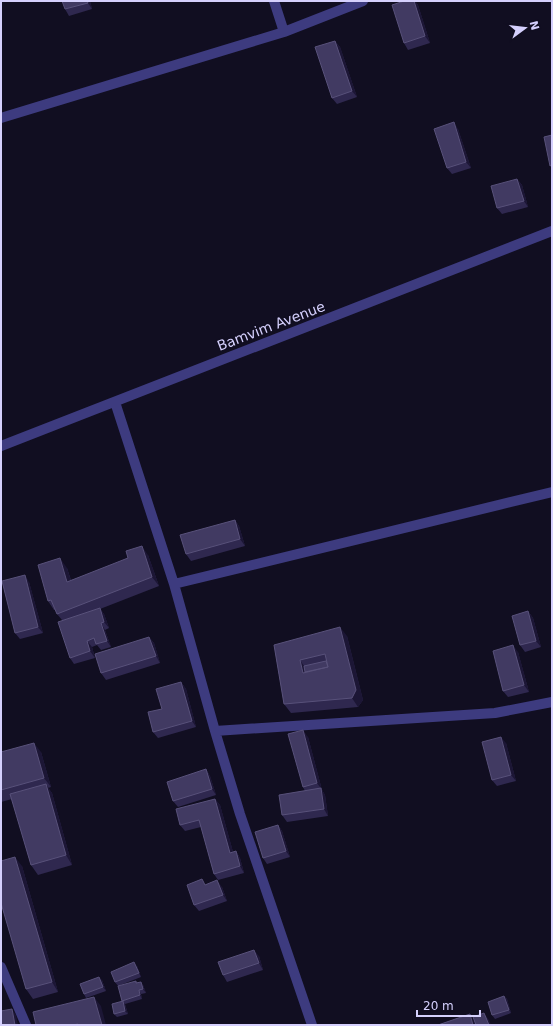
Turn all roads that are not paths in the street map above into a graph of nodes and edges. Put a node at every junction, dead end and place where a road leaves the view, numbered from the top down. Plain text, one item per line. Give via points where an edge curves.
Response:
1 (274, 1) edge
2 (363, 1) edge
3 (284, 32) junction
4 (1, 118) edge
5 (552, 231) edge
6 (114, 402) junction
7 (1, 446) edge
8 (552, 492) edge
9 (174, 584) junction
10 (552, 702) edge
11 (215, 731) junction
12 (1, 967) edge
13 (26, 1025) edge
14 (312, 1025) edge

1 - 3 street
2 - 3 street
3 - 4 street
5 - 6 street, Bamvim Avenue
6 - 7 street, Bamvim Avenue
6 - 9 street
8 - 9 street
9 - 11 street
10 - 11 street via 495,713
11 - 14 street via 240,814
12 - 13 street

